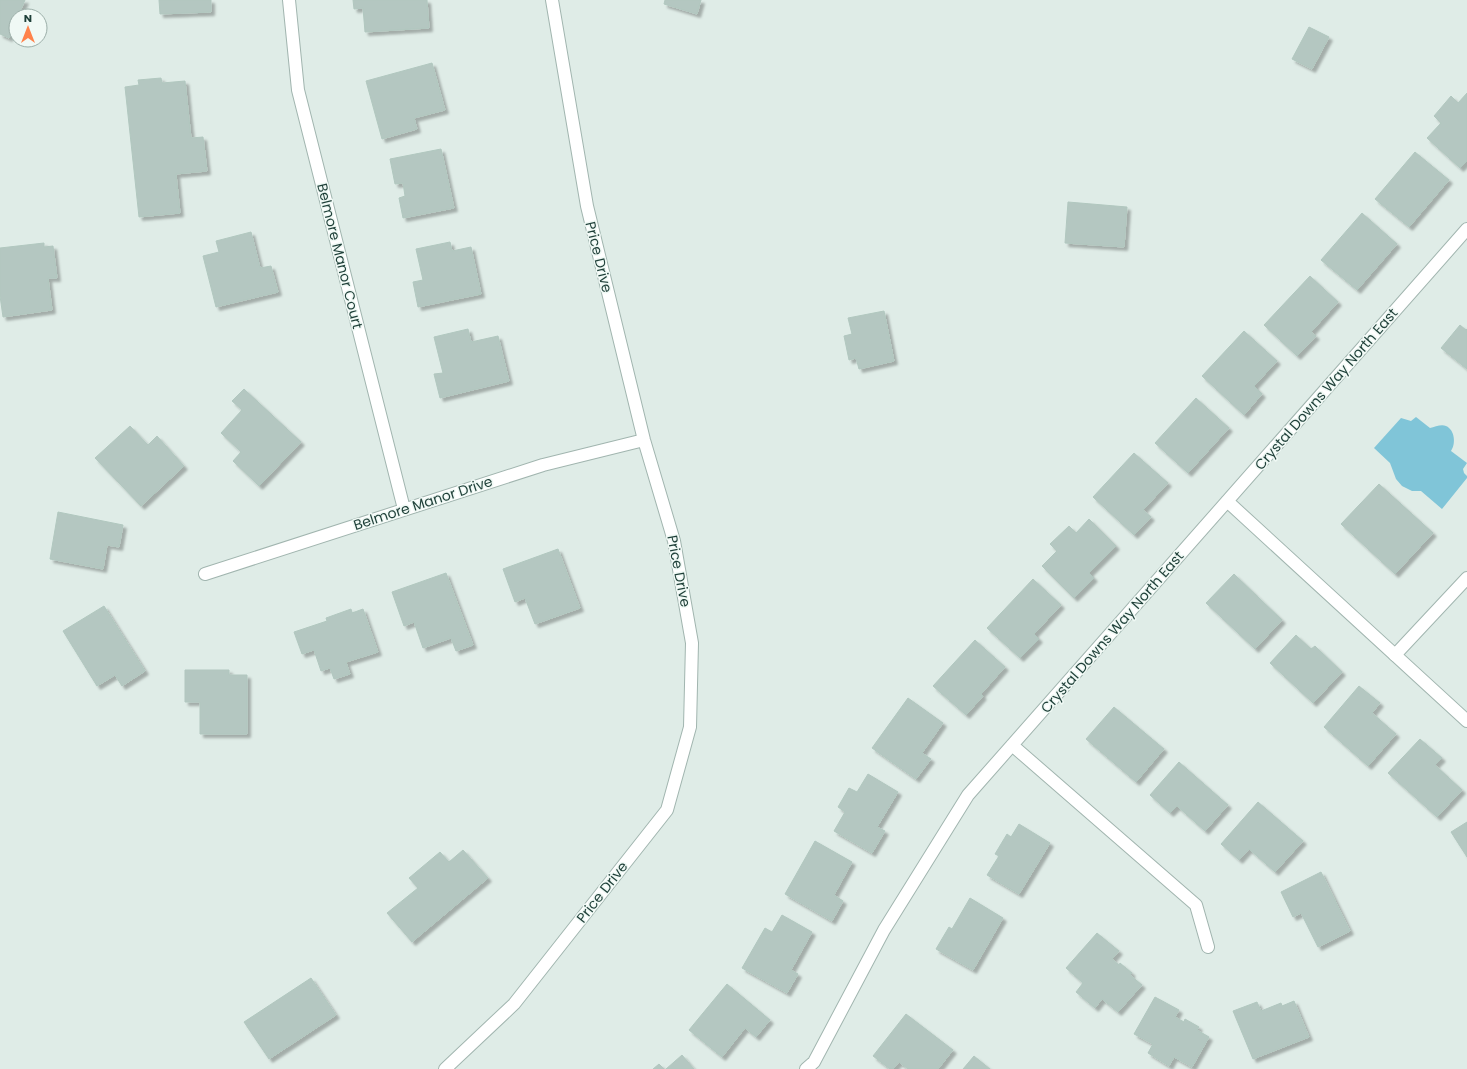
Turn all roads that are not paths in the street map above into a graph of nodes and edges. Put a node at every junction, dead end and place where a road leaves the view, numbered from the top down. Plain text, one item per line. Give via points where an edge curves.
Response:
1 (289, 0) edge
2 (552, 0) edge
3 (1467, 229) edge
4 (644, 440) junction
5 (1227, 501) junction
6 (404, 509) junction
7 (205, 574) dead end
8 (1467, 578) edge
9 (1395, 655) junction
10 (1467, 721) edge
11 (1012, 745) junction
12 (1208, 947) dead end
13 (445, 1069) edge
14 (806, 1069) edge

1 - 6 street, Belmore Manor Court via 298,90
2 - 4 street, Price Drive via 587,206
3 - 5 street, Crystal Downs Way North East
4 - 6 street, Belmore Manor Drive via 543,465
4 - 13 street, Price Drive via 674,541 692,643 690,727 667,810 514,1004
5 - 9 street
5 - 11 street, Crystal Downs Way North East
6 - 7 street, Belmore Manor Drive
8 - 9 street
9 - 10 street
11 - 12 street via 1196,905
11 - 14 street, Crystal Downs Way North East via 968,795 884,930 814,1062

